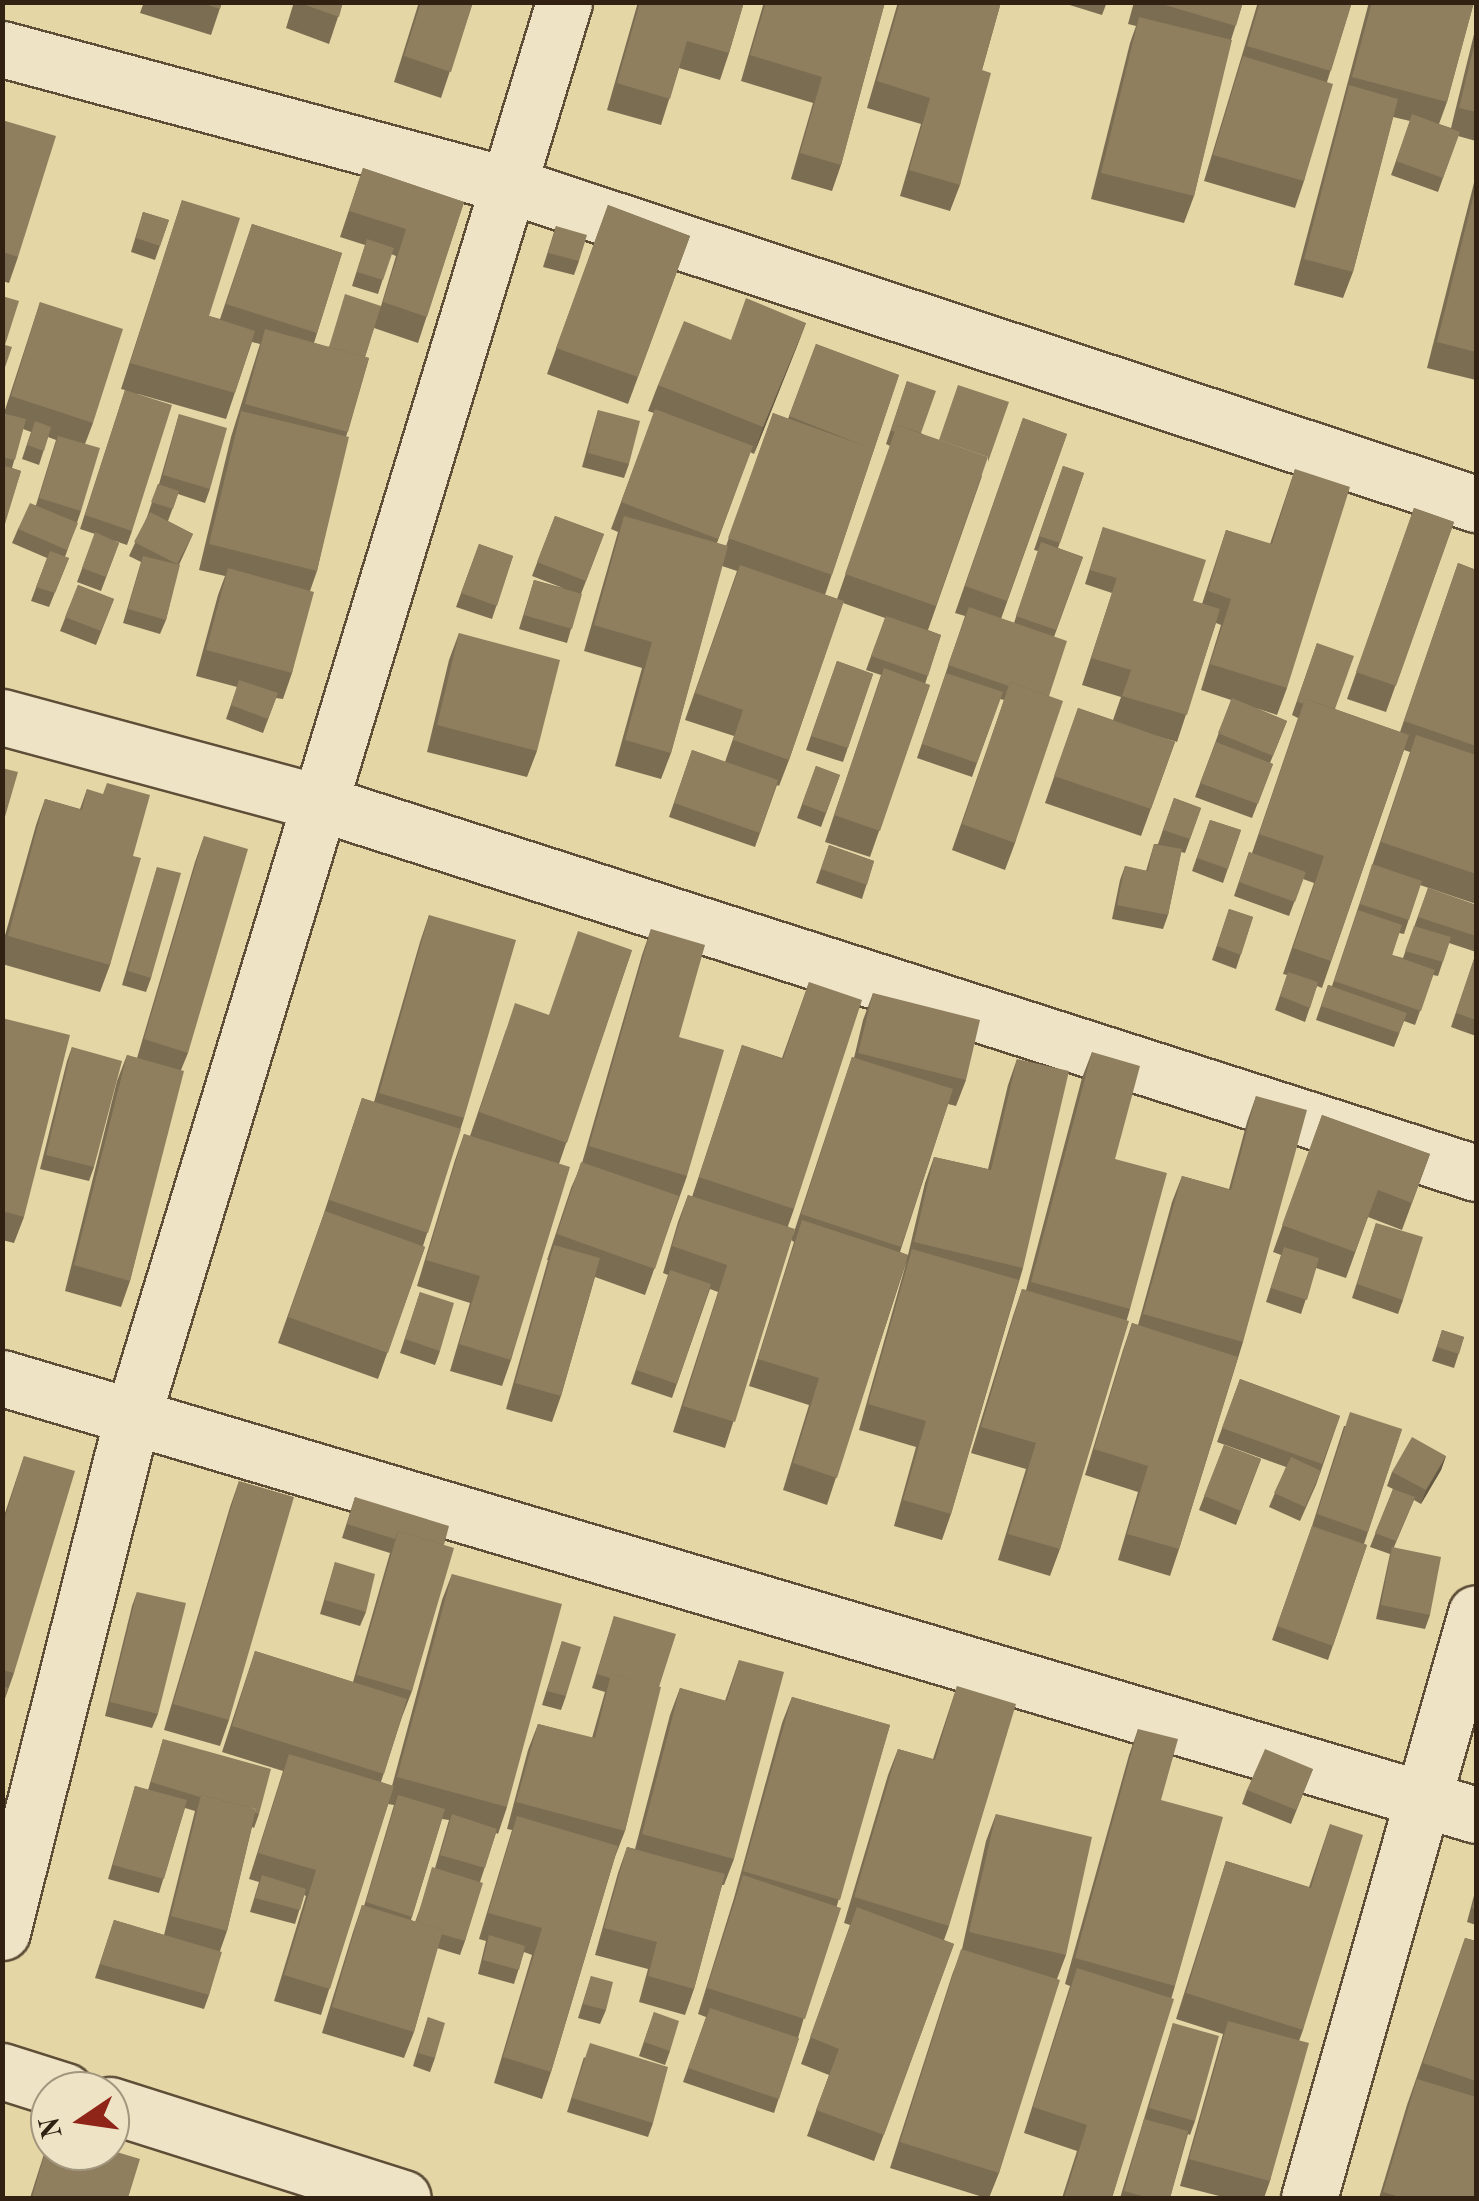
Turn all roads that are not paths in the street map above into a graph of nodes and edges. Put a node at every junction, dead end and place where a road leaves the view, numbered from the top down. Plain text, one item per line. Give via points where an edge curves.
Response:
1 (564, 2) edge
2 (2, 49) edge
3 (512, 186) junction
4 (1476, 504) edge
5 (2, 717) edge
6 (320, 803) junction
7 (1476, 1172) edge
8 (2, 1378) edge
9 (132, 1418) junction
10 (1476, 1613) edge
11 (1452, 1809) edge
12 (2, 1932) edge
13 (2, 2071) edge
14 (30, 2080) edge
15 (130, 2111) edge
16 (403, 2198) edge
17 (1310, 2198) edge

1 - 3 street
2 - 3 street
3 - 4 street
3 - 6 street
5 - 6 street
6 - 7 street
6 - 9 street
8 - 9 street
9 - 11 street
9 - 12 street
10 - 11 street
11 - 17 street
13 - 14 street
15 - 16 street

